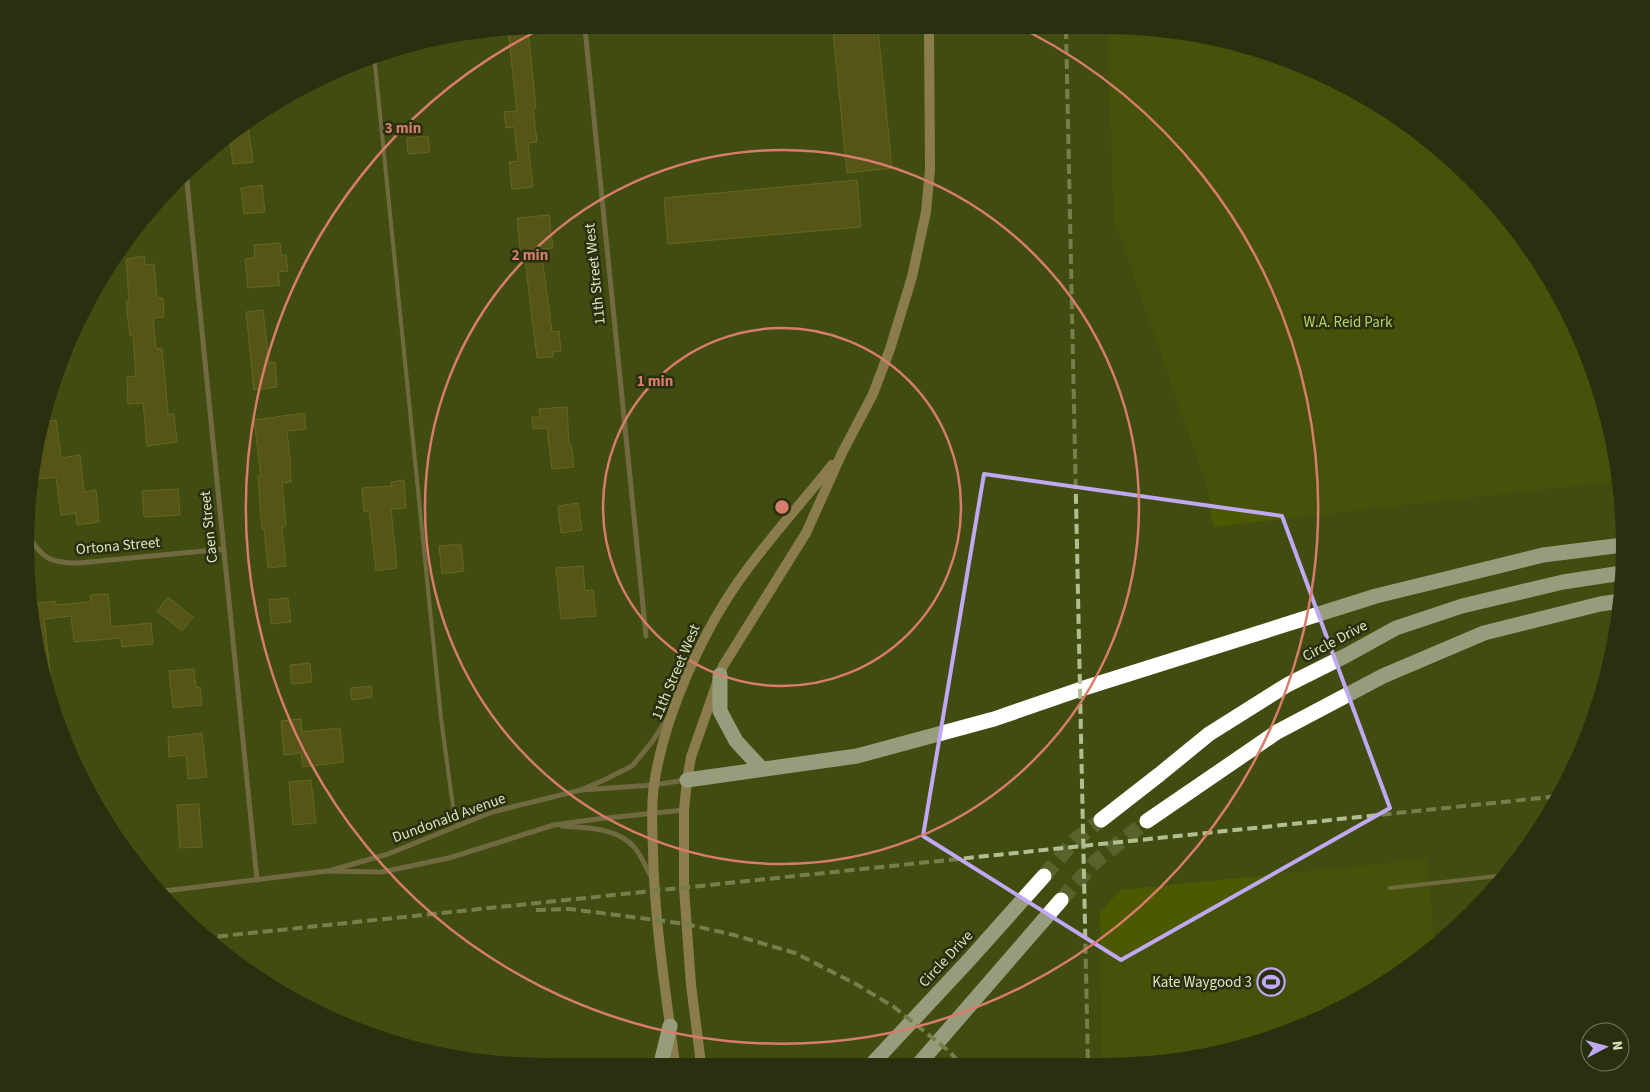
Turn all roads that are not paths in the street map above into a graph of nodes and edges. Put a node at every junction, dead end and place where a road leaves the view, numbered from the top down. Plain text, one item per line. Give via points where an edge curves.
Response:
1 (585, 34) edge
2 (929, 34) edge
3 (375, 63) edge
4 (187, 181) edge
5 (842, 453) junction
6 (34, 545) edge
7 (1616, 546) edge
8 (224, 549) junction
9 (1615, 574) edge
10 (1613, 602) edge
11 (646, 636) dead end
12 (720, 675) junction
13 (672, 711) junction
14 (762, 769) junction
15 (687, 780) junction
16 (654, 785) junction
17 (581, 790) junction
18 (684, 810) junction
19 (652, 814) junction
20 (1101, 820) tunnel mouth
21 (1147, 821) tunnel mouth
22 (458, 825) junction
23 (554, 825) junction
24 (327, 871) junction
25 (1044, 876) tunnel mouth
26 (1495, 876) edge
27 (257, 880) junction
28 (654, 881) junction
29 (1390, 888) dead end
30 (167, 891) edge
31 (1061, 900) tunnel mouth
32 (670, 1026) junction
33 (662, 1058) edge
34 (674, 1058) edge
35 (700, 1058) edge
36 (877, 1058) edge
37 (924, 1058) edge

1 - 11 street, 11th Street West
2 - 5 main road, 11th Street West via 930,169 926,212 912,277 890,349 872,394
3 - 22 lane via 440,718
4 - 8 street, Caen Street
5 - 12 main road, 11th Street West via 806,533
5 - 13 main road, 11th Street West via 726,600 704,639
6 - 8 street, Ortona Street via 47,559 61,563
7 - 14 highway via 1543,555 1386,594 994,719 857,756
8 - 27 street, Caen Street
9 - 20 highway, Circle Drive via 1563,582 1462,606 1396,628 1287,685 1209,734
10 - 21 highway via 1484,633 1383,676 1277,732
12 - 14 highway via 720,711 736,741
12 - 15 main road, 11th Street West via 691,757
13 - 16 main road, 11th Street West
13 - 17 street, Dundonald Avenue via 632,766
14 - 15 highway
15 - 16 street, Dundonald Avenue
15 - 18 main road, 11th Street West
16 - 17 street, Dundonald Avenue
16 - 19 main road, 11th Street West
17 - 22 street, Dundonald Avenue via 492,812
18 - 19 street, Dundonald Avenue
18 - 35 main road, 11th Street West via 686,924
19 - 23 street, Dundonald Avenue
19 - 28 main road, 11th Street West
22 - 24 street, Dundonald Avenue via 388,854
23 - 24 street, Dundonald Avenue via 449,858 382,872
23 - 28 street, Dundonald Avenue via 596,829 622,836 635,848
24 - 27 street, Dundonald Avenue
25 - 36 highway, Circle Drive
26 - 29 lane
27 - 30 street, Dundonald Avenue
28 - 32 main road, 11th Street West
31 - 37 highway
32 - 33 highway
32 - 34 main road, 11th Street West

